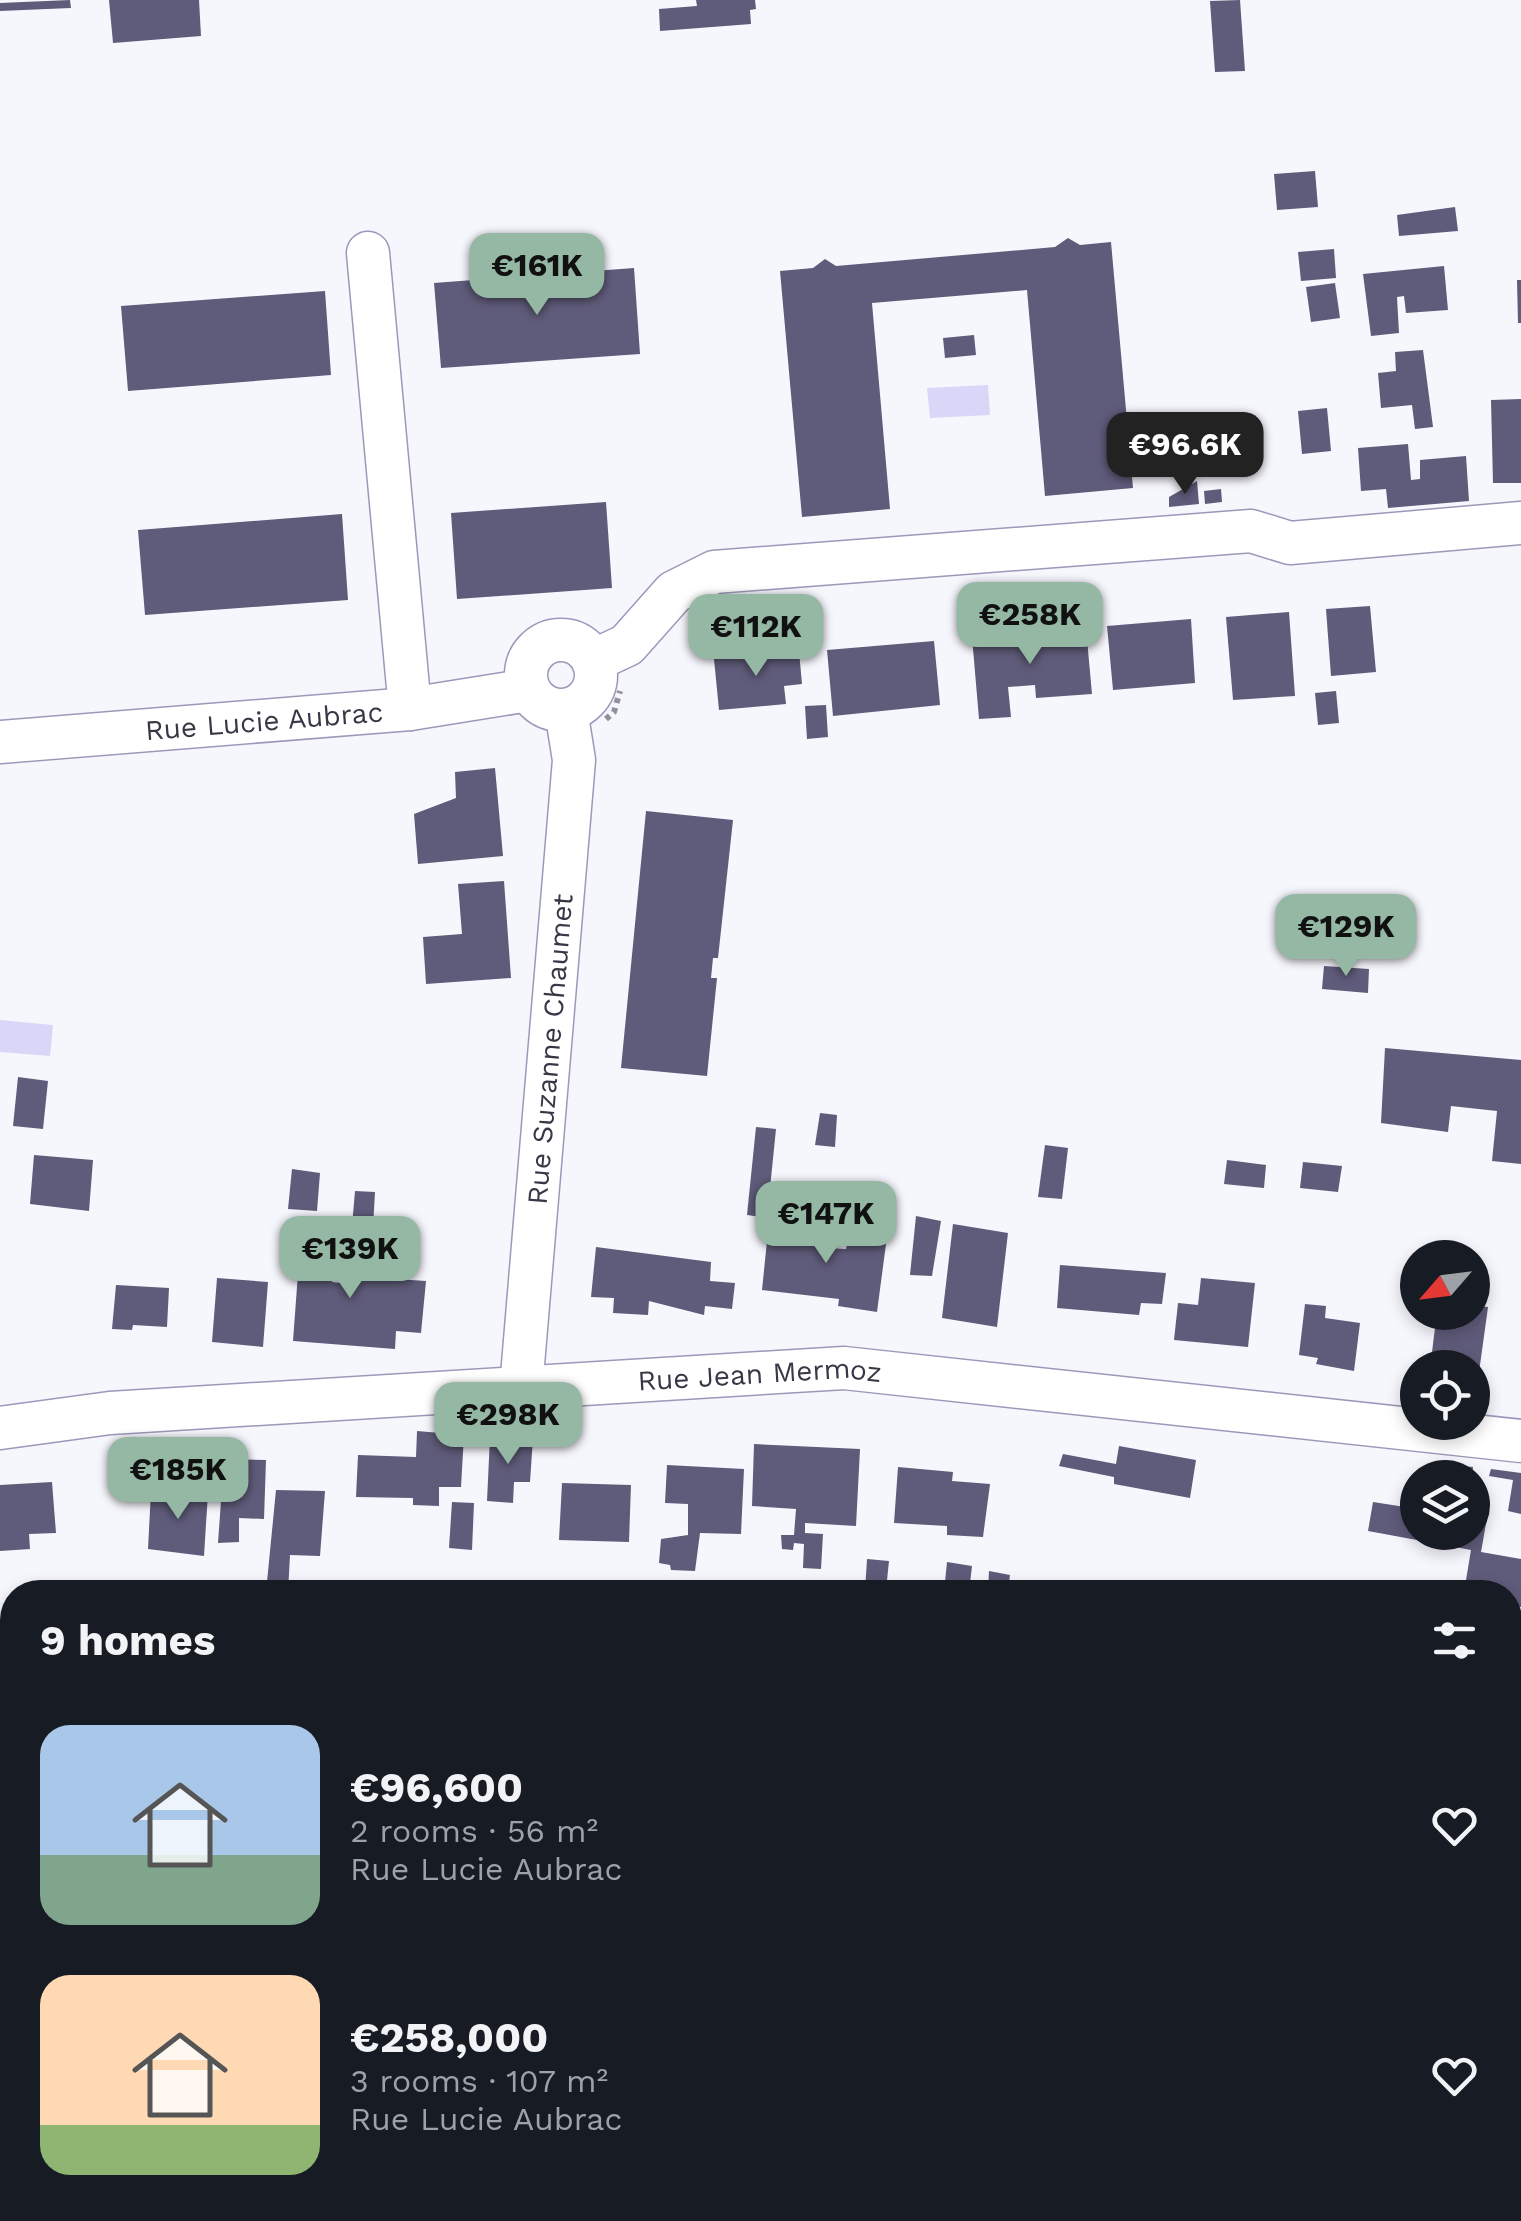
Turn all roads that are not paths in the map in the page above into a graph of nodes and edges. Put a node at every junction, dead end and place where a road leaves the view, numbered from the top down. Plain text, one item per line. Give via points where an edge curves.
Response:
1 (368, 253) dead end
2 (1521, 523) edge
3 (608, 671) junction
4 (529, 690) junction
5 (410, 710) junction
6 (568, 723) junction
7 (0, 742) edge
8 (521, 1388) junction
9 (0, 1428) edge
10 (1521, 1441) edge

1 - 5 street
2 - 3 street via 1290,543 1234,532 714,572 674,592
3 - 4 street via 576,643 552,641 526,666
3 - 6 street
4 - 5 street, Rue Lucie Aubrac
4 - 6 street
5 - 7 street, Rue Lucie Aubrac
6 - 8 street, Rue Suzanne Chaumet via 574,760
8 - 9 street, Rue Jean Mermoz via 110,1413
8 - 10 street, Rue Jean Mermoz via 844,1368

